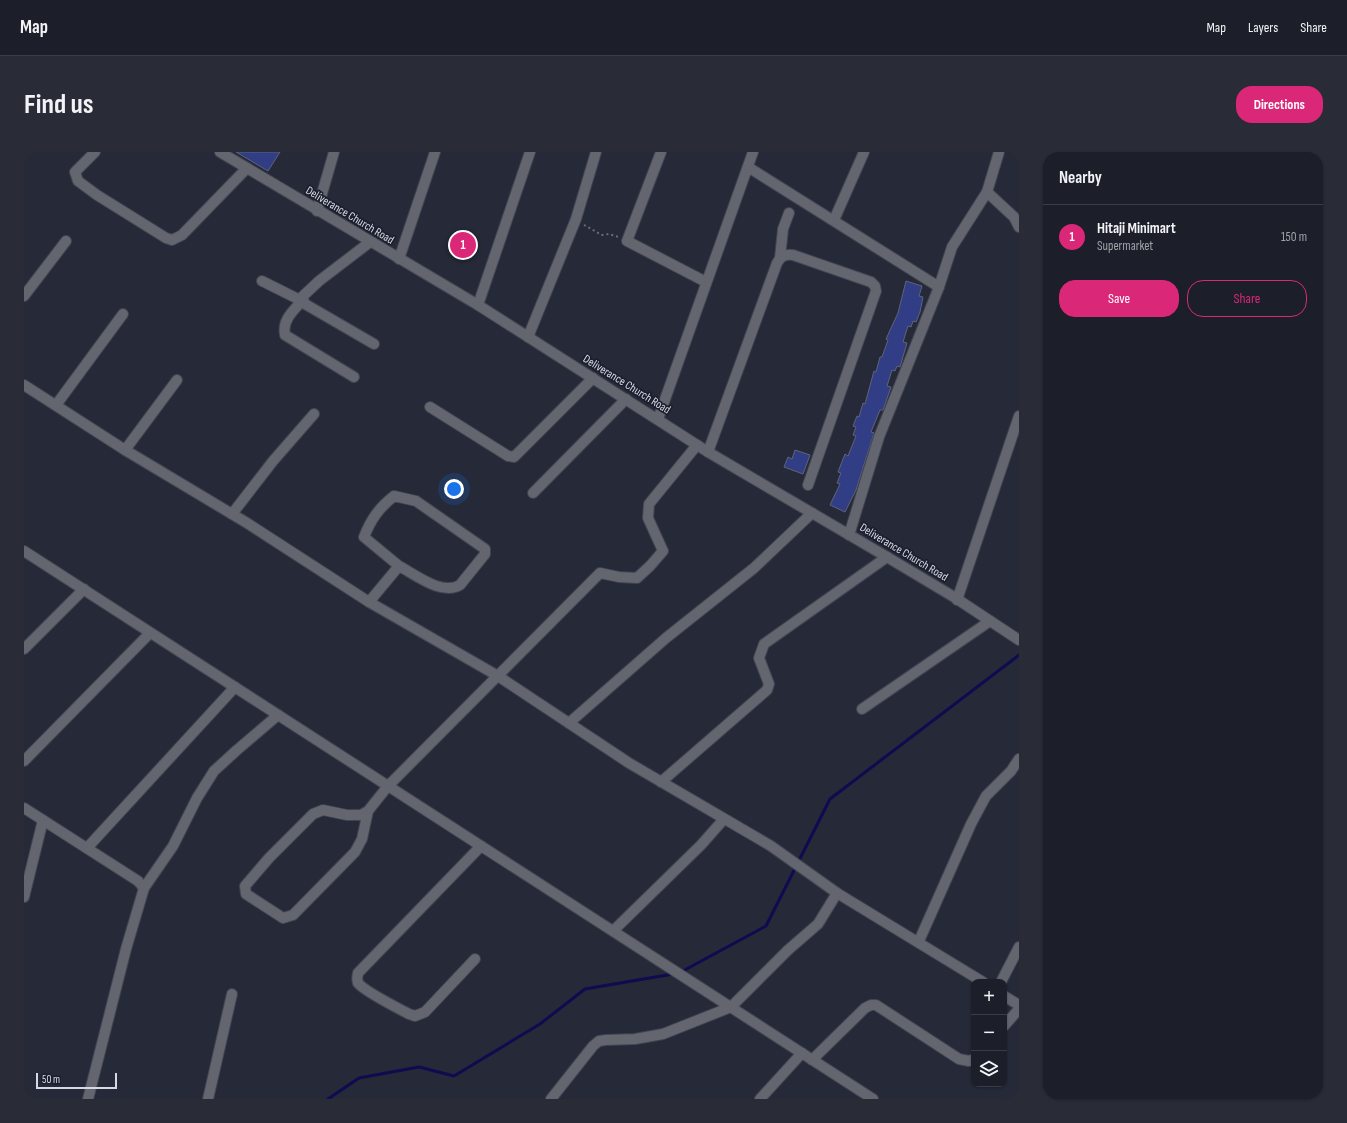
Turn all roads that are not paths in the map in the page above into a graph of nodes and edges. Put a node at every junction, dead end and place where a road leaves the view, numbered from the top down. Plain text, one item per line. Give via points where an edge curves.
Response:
1 (95, 152) edge
2 (220, 152) edge
3 (334, 152) edge
4 (435, 152) edge
5 (530, 152) edge
6 (596, 152) edge
7 (661, 152) edge
8 (754, 152) edge
9 (864, 152) edge
10 (999, 152) edge
11 (748, 167) junction
12 (247, 168) junction
13 (987, 192) junction
14 (317, 211) junction
15 (789, 213) dead end
16 (834, 220) junction
17 (1019, 227) edge
18 (66, 241) dead end
19 (370, 242) junction
20 (780, 258) junction
21 (399, 260) junction
22 (262, 281) dead end
23 (706, 282) junction
24 (939, 287) junction
25 (24, 296) edge
26 (302, 301) junction
27 (478, 305) junction
28 (124, 314) dead end
29 (528, 337) junction
30 (374, 344) dead end
31 (354, 377) dead end
32 (593, 378) junction
33 (177, 380) dead end
34 (24, 385) edge
35 (626, 398) junction
36 (56, 405) junction
37 (430, 407) dead end
38 (314, 414) dead end
39 (1019, 416) edge
40 (658, 419) junction
41 (697, 445) junction
42 (124, 450) junction
43 (708, 452) junction
44 (808, 485) dead end
45 (533, 493) dead end
46 (812, 513) junction
47 (232, 514) junction
48 (849, 534) junction
49 (24, 551) edge
50 (887, 557) junction
51 (399, 566) junction
52 (84, 589) junction
53 (957, 600) junction
54 (369, 602) junction
55 (990, 621) junction
56 (150, 633) junction
57 (1019, 640) edge
58 (24, 649) edge
59 (498, 676) junction
60 (235, 687) junction
61 (862, 709) dead end
62 (278, 715) junction
63 (569, 723) junction
64 (1019, 759) edge
65 (24, 761) edge
66 (662, 782) junction
67 (388, 786) junction
68 (24, 808) edge
69 (368, 811) junction
70 (724, 819) junction
71 (43, 820) junction
72 (481, 846) junction
73 (87, 848) junction
74 (144, 888) junction
75 (837, 893) junction
76 (24, 897) edge
77 (612, 931) junction
78 (919, 941) junction
79 (1019, 947) edge
80 (475, 959) dead end
81 (978, 979) edge
82 (1003, 979) edge
83 (232, 994) dead end
84 (1007, 998) edge
85 (1019, 1005) edge
86 (731, 1007) junction
87 (1019, 1009) edge
88 (1007, 1023) edge
89 (802, 1053) junction
90 (812, 1060) junction
91 (971, 1060) edge
92 (88, 1099) edge
93 (208, 1099) edge
94 (551, 1099) edge
95 (760, 1099) edge
96 (873, 1099) edge

1 - 12 street via 75,172 78,181 97,196 172,240 182,235
2 - 12 street, Deliverance Church Road
3 - 14 street
4 - 21 street
5 - 27 street
6 - 29 street via 576,219
7 - 23 street via 627,241
8 - 11 street
9 - 16 street
10 - 13 street
11 - 16 street
11 - 23 street
12 - 14 street, Deliverance Church Road
13 - 17 street via 1014,217
13 - 24 street via 952,247
14 - 19 street, Deliverance Church Road
15 - 20 street via 783,229
16 - 24 street
18 - 25 street
19 - 21 street, Deliverance Church Road
19 - 26 street via 303,294
20 - 43 street
20 - 44 street via 786,254 793,255 871,282 876,291
21 - 27 street, Deliverance Church Road
22 - 26 street
23 - 40 street
24 - 48 street via 879,437
26 - 30 street
26 - 31 street via 286,320 283,327 285,335
27 - 29 street, Deliverance Church Road
28 - 36 street
29 - 32 street, Deliverance Church Road
32 - 35 street, Deliverance Church Road
32 - 37 street via 514,457 508,456
33 - 42 street
34 - 36 street
35 - 40 street, Deliverance Church Road
35 - 45 street
36 - 42 street
38 - 47 street
39 - 53 street
40 - 41 street, Deliverance Church Road
41 - 43 street, Deliverance Church Road
41 - 59 street via 649,504 648,518 663,551 638,578 600,573
42 - 47 street
43 - 46 street, Deliverance Church Road
46 - 48 street, Deliverance Church Road
46 - 63 street via 754,568 666,638
47 - 54 street
48 - 50 street, Deliverance Church Road
49 - 52 street
50 - 53 street, Deliverance Church Road
50 - 66 street via 764,644 759,658 769,684 767,690
51 - 51 street via 442,588 455,588 484,554 485,549 416,501 394,496 380,507 364,537
51 - 54 street
52 - 56 street
52 - 58 street
53 - 55 street, Deliverance Church Road
54 - 59 street
55 - 57 street, Deliverance Church Road
55 - 61 street
56 - 60 street
56 - 65 street
59 - 63 street
59 - 67 street
60 - 62 street
60 - 73 street
62 - 67 street
62 - 74 street via 214,771 173,846
63 - 66 street
64 - 78 street via 1011,771 986,796
66 - 70 street
67 - 69 street
67 - 72 street
68 - 71 street
69 - 69 street via 356,816 323,810 313,814 245,886 246,894 283,918 293,915 355,852 362,839
70 - 75 street via 771,846
70 - 77 street via 701,845
71 - 73 street
71 - 76 street
72 - 77 street
72 - 80 street via 358,974 357,979 366,989 415,1016 425,1012
73 - 74 street via 138,881
74 - 92 street
75 - 78 street
75 - 86 street via 818,924
77 - 86 street
78 - 81 street
79 - 82 street
83 - 93 street
84 - 85 street
86 - 89 street
86 - 94 street via 663,1034 599,1041
87 - 88 street
89 - 90 street
89 - 95 street
90 - 91 street via 865,1008 876,1005 959,1058
90 - 96 street

